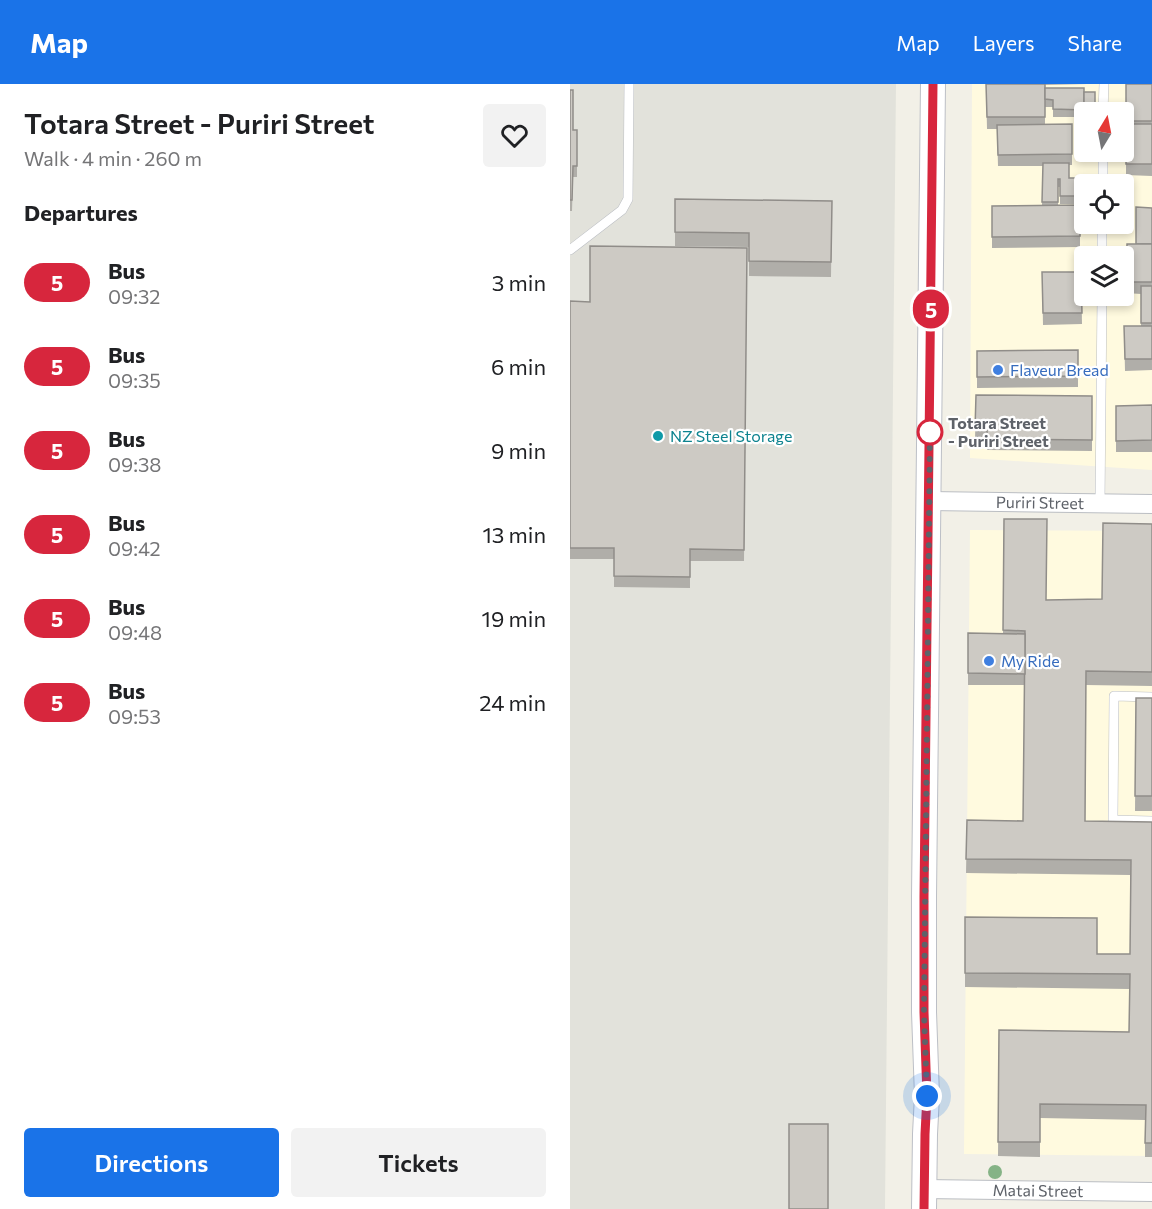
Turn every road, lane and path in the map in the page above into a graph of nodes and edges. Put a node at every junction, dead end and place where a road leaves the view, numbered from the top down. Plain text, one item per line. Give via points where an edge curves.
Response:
1 (629, 84) edge
2 (933, 84) edge
3 (1104, 84) edge
4 (1103, 102) edge
5 (570, 250) edge
6 (1102, 306) edge
7 (929, 501) junction
8 (1100, 503) junction
9 (1152, 504) edge
10 (1152, 697) edge
11 (1152, 821) edge
12 (1152, 1192) edge
13 (924, 1199) edge

1 - 5 lane via 628,200 622,210
2 - 7 main road
3 - 4 lane
6 - 8 lane
7 - 8 street, Puriri Street
7 - 13 main road
8 - 9 street, Puriri Street
10 - 11 lane via 1114,696 1113,800 1113,820
12 - 13 street, Matai Street

